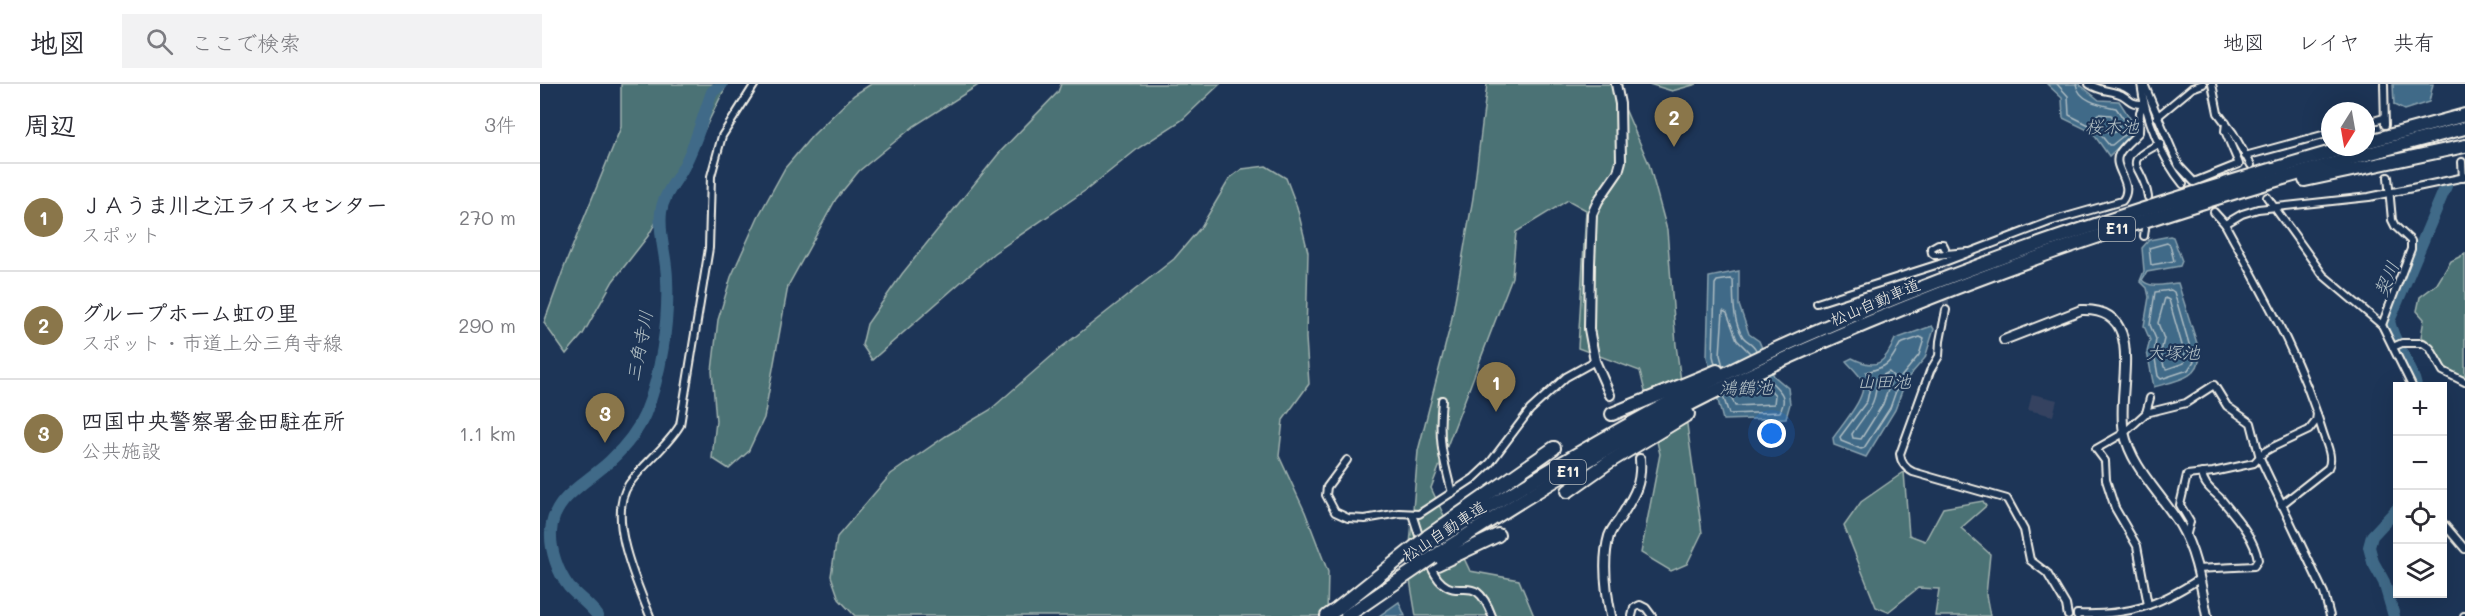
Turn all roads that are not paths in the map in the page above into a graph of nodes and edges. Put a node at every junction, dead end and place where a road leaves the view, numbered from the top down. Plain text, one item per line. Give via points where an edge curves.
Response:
1 (755, 84) edge
2 (1616, 84) edge
3 (2090, 84) edge
4 (2142, 84) edge
5 (2203, 84) edge
6 (2212, 84) edge
7 (2384, 84) edge
8 (2144, 104) junction
9 (2465, 114) edge
10 (2157, 117) junction
11 (2226, 123) junction
12 (2375, 123) edge
13 (2465, 128) edge
14 (2321, 135) edge
15 (2375, 139) edge
16 (2161, 143) junction
17 (2465, 146) edge
18 (2321, 155) edge
19 (2245, 156) junction
20 (2462, 162) dead end
21 (2251, 165) dead end
22 (2388, 177) dead end
23 (2464, 177) edge
24 (2183, 184) dead end
25 (2390, 193) junction
26 (2148, 197) dead end
27 (2267, 197) dead end
28 (2273, 206) junction
29 (2214, 212) dead end
30 (2225, 224) junction
31 (2116, 229) junction
32 (1945, 248) dead end
33 (1977, 251) junction
34 (1817, 303) dead end
35 (1946, 310) tunnel mouth
36 (2382, 325) junction
37 (2004, 340) dead end
38 (2393, 347) junction
39 (1777, 356) junction
40 (1595, 361) junction
41 (2410, 382) edge
42 (2465, 382) edge
43 (1706, 390) junction
44 (1610, 395) tunnel mouth
45 (2150, 398) dead end
46 (1442, 399) dead end
47 (2317, 412) junction
48 (2146, 413) junction
49 (1612, 414) dead end
50 (2124, 433) junction
51 (1554, 448) dead end
52 (2260, 458) junction
53 (1640, 459) dead end
54 (1347, 460) dead end
55 (2202, 473) junction
56 (1568, 491) dead end
57 (1452, 493) junction
58 (2281, 505) junction
59 (1412, 514) junction
60 (2447, 528) edge
61 (1498, 535) dead end
62 (2186, 537) junction
63 (1429, 540) junction
64 (2465, 549) edge
65 (1435, 561) junction
66 (2197, 569) junction
67 (2199, 579) junction
68 (2148, 605) junction
69 (1337, 614) edge
70 (650, 616) edge
71 (1358, 616) edge
72 (1492, 616) edge
73 (1611, 616) edge
74 (1632, 616) edge
75 (1652, 616) edge
76 (2068, 616) edge
77 (2077, 616) edge
78 (2207, 616) edge
79 (2330, 616) edge

1 - 70 street via 722,136 711,176 709,248 680,424 628,484 622,498 623,533 630,563
2 - 40 street via 1621,161 1592,214 1589,329
3 - 8 street via 2121,95 2131,104
4 - 8 street
4 - 10 street
5 - 10 street via 2192,88
6 - 11 street via 2218,113
7 - 12 street via 2385,122
8 - 16 street
8 - 33 street via 2139,132 2117,159 2127,187 2122,201 2052,221
9 - 15 highway
10 - 11 street via 2179,166 2194,182 2239,164 2225,131
11 - 19 street
13 - 31 highway, 松山自動車道 / E11 via 2264,183
14 - 19 street
16 - 24 street
16 - 26 street via 2136,159 2135,166
17 - 31 highway via 2324,175
18 - 39 highway, 松山自動車道 / E11 via 2041,242 1931,283
19 - 21 street
20 - 23 street
22 - 25 street
23 - 25 street
25 - 28 street
25 - 36 street via 2392,220 2411,241 2411,249
27 - 28 street
28 - 30 street via 2242,214
28 - 36 street via 2323,275
29 - 30 street
30 - 47 street via 2283,331
31 - 39 highway, 松山自動車道 / E11
32 - 33 street via 1941,243 1931,250 1935,255
33 - 34 street
35 - 76 street via 1939,356 1930,371 1901,460 1913,472 2007,499 2024,530 2030,560 2047,573 2066,604
36 - 38 street
37 - 50 street via 2081,310 2105,313 2124,335
38 - 41 street
38 - 42 street via 2423,343 2443,370
39 - 43 highway
39 - 43 highway, 松山自動車道 / E11
40 - 44 street
40 - 57 street via 1552,389 1530,410 1490,463
43 - 49 highway
43 - 56 highway
43 - 63 highway, 松山自動車道 / E11 via 1614,432
43 - 65 highway, 松山自動車道 / E11 via 1519,501
45 - 48 street
46 - 57 street via 1440,448
47 - 52 street via 2309,430 2264,452
47 - 58 street via 2330,465
48 - 50 street
48 - 52 street via 2186,403 2214,385 2227,406 2251,423
50 - 62 street via 2138,467
50 - 68 street via 2096,449 2105,462 2115,508 2137,546
51 - 63 highway
52 - 55 street via 2254,463
52 - 58 street
53 - 73 street via 1638,487 1610,533 1607,548
54 - 59 street via 1327,487 1326,495 1335,512 1365,519
55 - 62 street via 2187,475 2180,505 2190,522
55 - 66 street via 2204,483 2251,537 2258,560 2254,566
57 - 59 street via 1429,510
58 - 79 street via 2324,593
59 - 72 street via 1435,574 1443,584 1473,588
60 - 64 street
61 - 65 highway
62 - 66 street
63 - 69 highway, bridge
65 - 69 highway, 松山自動車道 / E11, bridge
65 - 71 highway
66 - 67 street
67 - 68 street
67 - 78 street
68 - 77 street via 2131,613
74 - 75 street via 1634,608 1640,605

